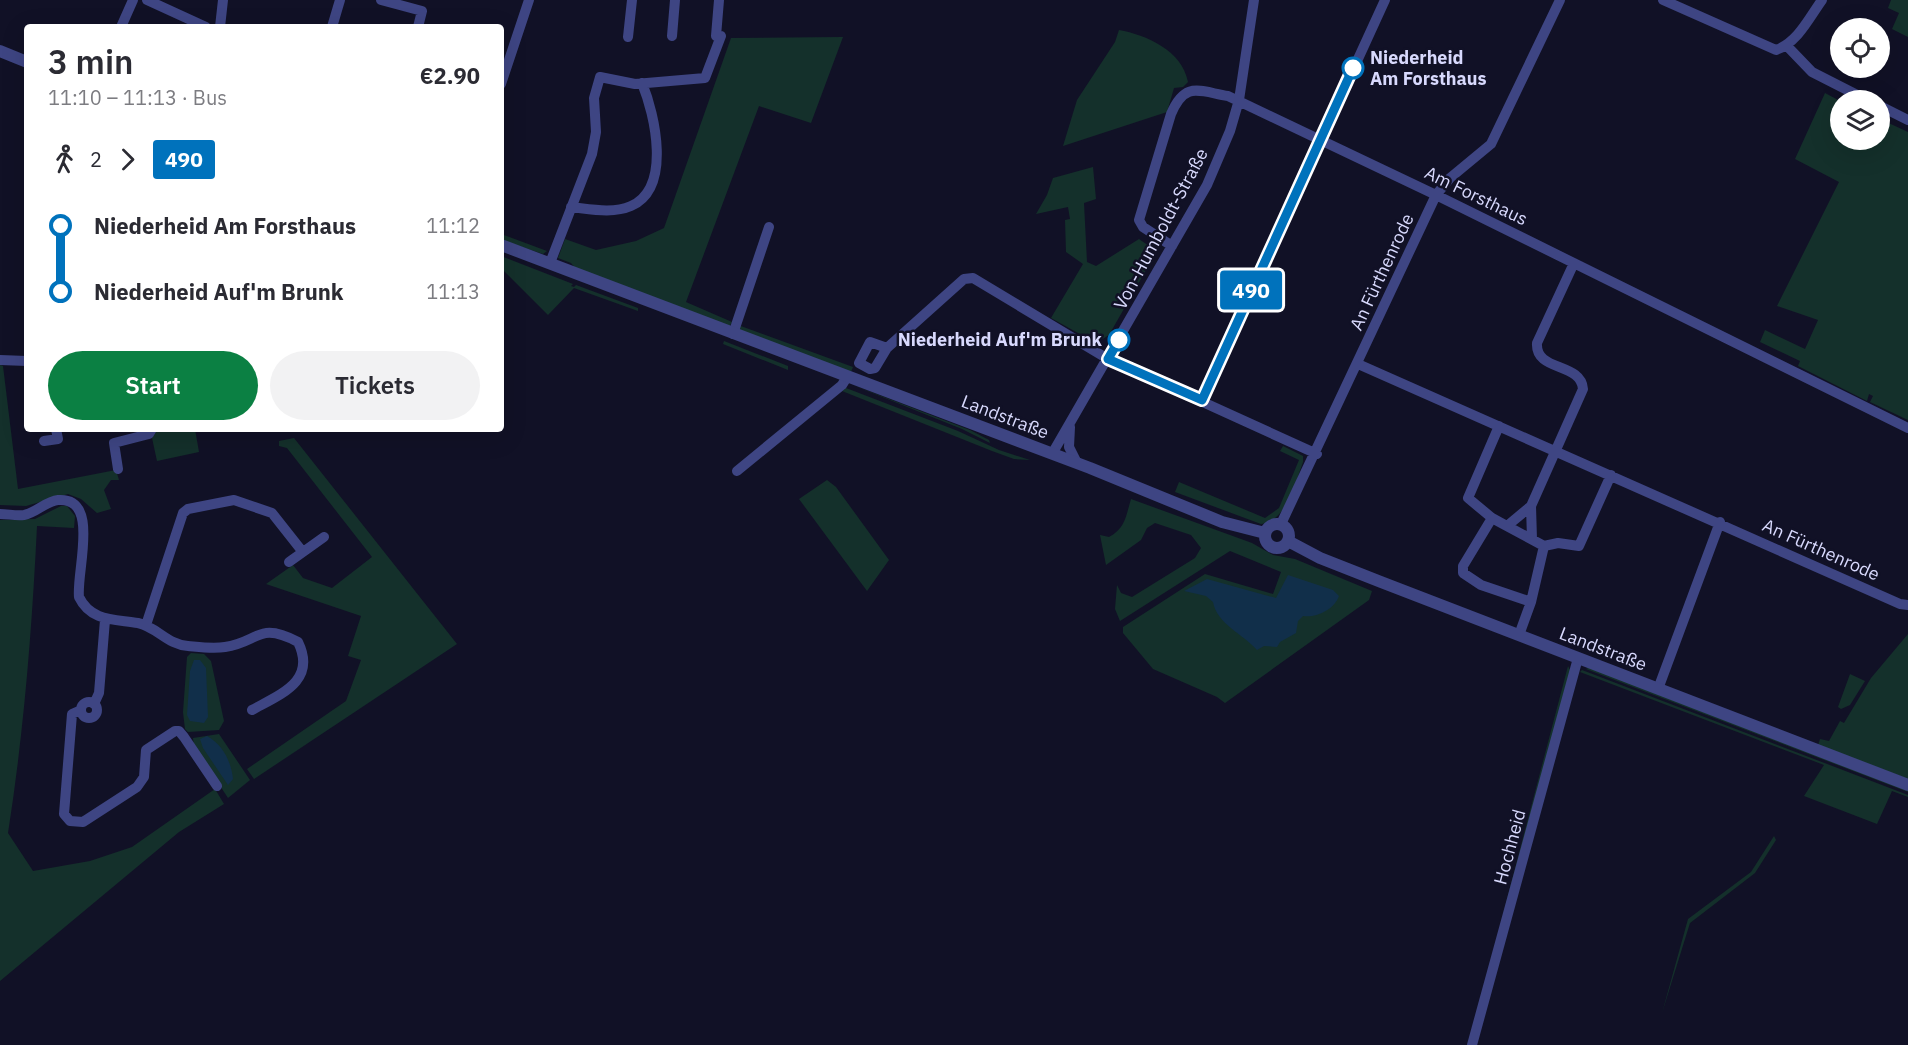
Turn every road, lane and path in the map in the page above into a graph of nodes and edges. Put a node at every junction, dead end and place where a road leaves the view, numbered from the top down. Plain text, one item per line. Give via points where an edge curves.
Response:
1 (133, 0) edge
2 (147, 0) edge
3 (223, 0) edge
4 (340, 0) edge
5 (381, 0) edge
6 (529, 0) edge
7 (632, 0) edge
8 (675, 0) edge
9 (719, 0) edge
10 (1254, 0) edge
11 (1385, 0) edge
12 (1560, 0) edge
13 (1663, 0) edge
14 (1822, 0) edge
15 (122, 24) edge
16 (199, 24) edge
17 (220, 24) edge
18 (333, 24) edge
19 (419, 24) edge
20 (672, 36) dead end
21 (628, 38) dead end
22 (1788, 46) junction
23 (0, 51) edge
24 (24, 61) edge
25 (504, 75) edge
26 (642, 83) junction
27 (1847, 90) edge
28 (1239, 100) junction
29 (1890, 111) edge
30 (1908, 120) edge
31 (1320, 138) junction
32 (1436, 195) junction
33 (571, 207) junction
34 (769, 227) dead end
35 (504, 246) edge
36 (1172, 246) junction
37 (550, 263) junction
38 (1574, 263) junction
39 (733, 334) junction
40 (887, 348) dead end
41 (1108, 359) junction
42 (0, 360) edge
43 (24, 361) edge
44 (1358, 364) junction
45 (847, 377) junction
46 (1202, 400) junction
47 (1070, 425) junction
48 (1499, 426) junction
49 (1908, 428) edge
50 (57, 432) edge
51 (150, 432) edge
52 (44, 441) dead end
53 (1556, 452) junction
54 (1052, 454) junction
55 (1317, 454) junction
56 (1077, 463) junction
57 (118, 468) dead end
58 (736, 471) dead end
59 (1611, 475) junction
60 (1531, 506) junction
61 (0, 514) edge
62 (1492, 518) junction
63 (1720, 522) junction
64 (1281, 524) junction
65 (1507, 526) junction
66 (1265, 533) junction
67 (324, 537) dead end
68 (1532, 539) junction
69 (1288, 541) junction
70 (1544, 546) junction
71 (302, 551) junction
72 (289, 562) dead end
73 (1531, 602) junction
74 (1908, 604) edge
75 (105, 620) junction
76 (146, 625) junction
77 (1519, 635) junction
78 (1578, 658) junction
79 (1658, 689) junction
80 (252, 710) dead end
81 (1908, 785) edge
82 (217, 786) dead end
83 (1472, 1045) edge

1 - 15 street
2 - 16 street
3 - 17 street
4 - 18 street
5 - 19 street via 422,11
6 - 25 street
7 - 21 street
8 - 20 street
9 - 26 street via 718,36 705,78
10 - 28 street, Von-Humboldt-Straße
11 - 31 street
12 - 32 street, An Fürthenrode via 1491,144
13 - 22 street via 1770,49
14 - 22 street
22 - 27 street via 1812,72
23 - 24 street
26 - 33 street via 600,77 594,98 596,132 592,154
26 - 33 street via 658,143 647,190 628,207 610,211
28 - 31 street, Am Forsthaus
28 - 36 street, Von-Humboldt-Straße via 1207,185
28 - 36 street, Am Forsthaus via 1198,91 1184,93 1177,101 1139,216 1143,227
29 - 30 street
31 - 32 street, Am Forsthaus
31 - 46 street
32 - 38 street, Am Forsthaus
32 - 44 street, An Fürthenrode
33 - 37 street
34 - 39 street
35 - 37 street, Landstraße
36 - 41 street, Von-Humboldt-Straße
37 - 39 street, Landstraße
38 - 49 street, Am Forsthaus
38 - 53 street via 1537,343 1539,357 1583,383 1582,395
39 - 45 street, Landstraße
40 - 41 street via 969,277
41 - 46 street
41 - 47 street, Von-Humboldt-Straße
42 - 43 street
44 - 48 street, An Fürthenrode
44 - 55 street, An Fürthenrode
45 - 54 street, Landstraße
45 - 58 street
46 - 55 street
47 - 54 street, Von-Humboldt-Straße
47 - 56 street via 1069,447
48 - 53 street, An Fürthenrode
48 - 62 street via 1468,498
50 - 52 street via 58,439
51 - 57 street via 114,443
53 - 59 street, An Fürthenrode
53 - 60 street
54 - 56 street, Landstraße
55 - 64 street, An Fürthenrode
56 - 66 street, Landstraße via 1222,522
59 - 63 street, An Fürthenrode
59 - 70 street via 1579,546
60 - 65 street
60 - 68 street
61 - 75 street via 25,515 60,500 79,507 84,519 79,597
62 - 65 street
62 - 73 street via 1463,566 1463,573 1481,585
63 - 74 street, An Fürthenrode via 1900,604
63 - 79 street
64 - 66 street via 1273,524
64 - 69 street via 1288,531
65 - 68 street
66 - 69 street, Landstraße via 1266,542 1273,548
67 - 71 street
68 - 70 street
69 - 77 street, Landstraße via 1320,558
70 - 73 street
71 - 72 street
71 - 76 street via 272,513 234,500 188,509 183,513
73 - 77 street
75 - 76 street
75 - 82 street via 99,693 94,704 85,703 72,714 64,814 70,821 83,822 137,787 144,777 146,750 175,731 184,737
76 - 80 street via 173,643 185,646 225,647 265,631 298,642 304,658 300,678
77 - 78 street, Landstraße
78 - 79 street, Landstraße
78 - 83 street, Hochheid
79 - 81 street, Landstraße

